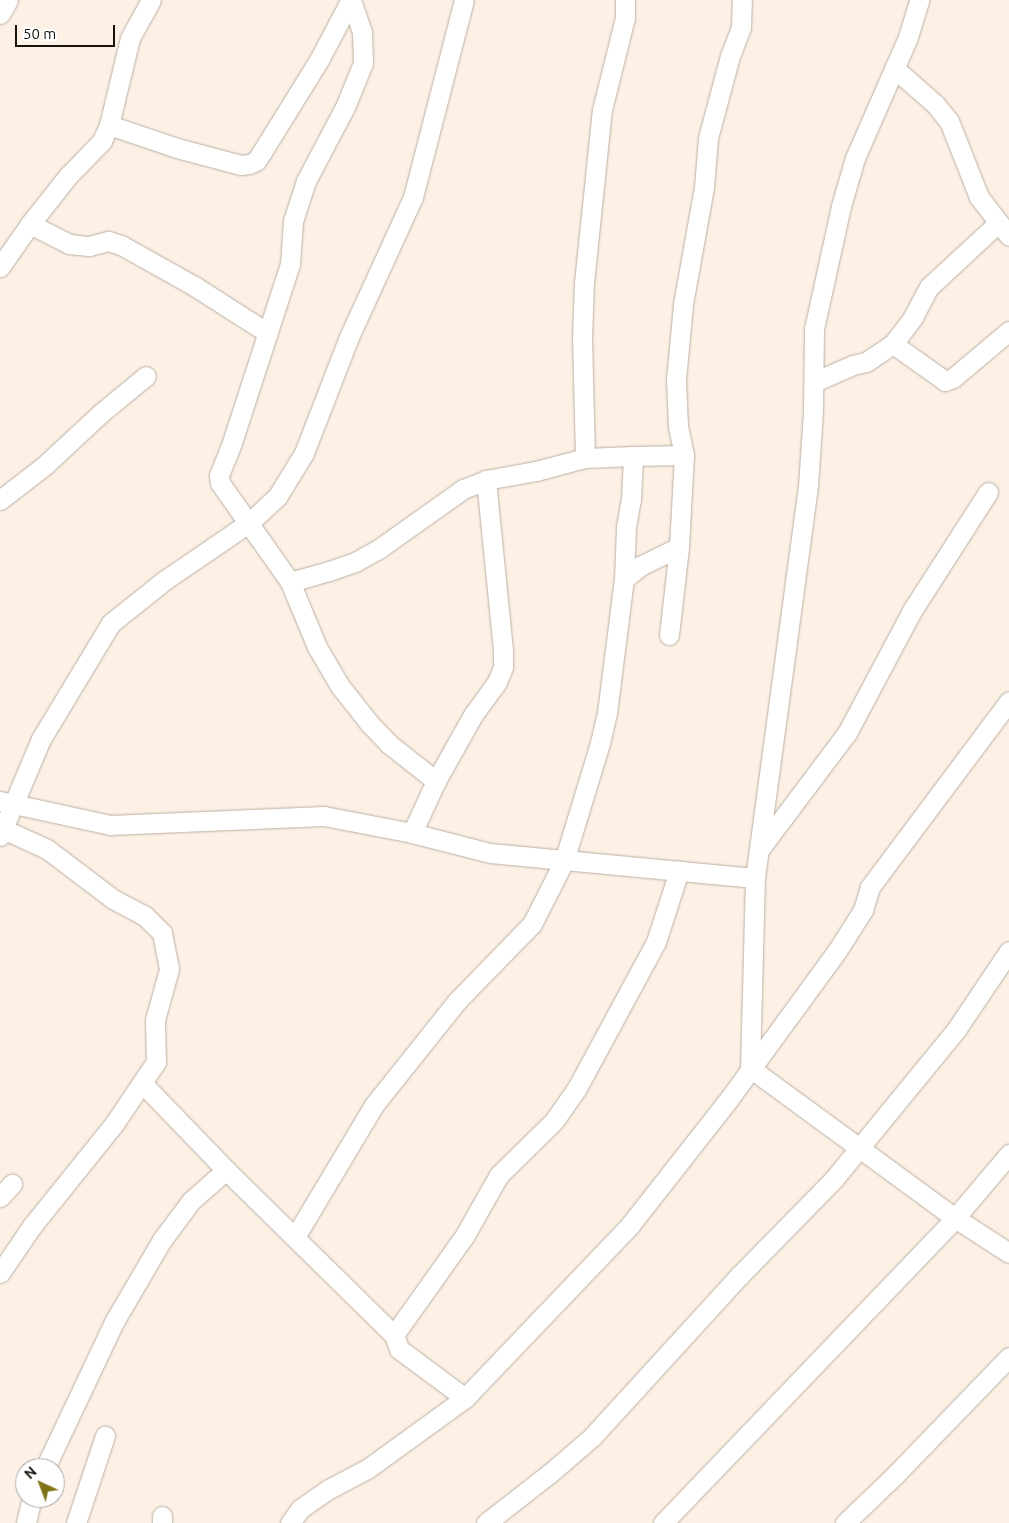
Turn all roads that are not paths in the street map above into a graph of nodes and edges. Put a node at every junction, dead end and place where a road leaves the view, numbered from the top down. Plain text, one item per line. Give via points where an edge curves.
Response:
1 (8, 0) edge
2 (151, 0) edge
3 (350, 0) edge
4 (464, 0) edge
5 (625, 0) edge
6 (742, 0) edge
7 (919, 0) edge
8 (0, 14) edge
9 (894, 68) junction
10 (109, 125) junction
11 (1002, 220) edge
12 (30, 224) junction
13 (0, 268) edge
14 (1009, 332) edge
15 (268, 333) junction
16 (893, 344) junction
17 (146, 376) dead end
18 (814, 382) junction
19 (684, 455) junction
20 (633, 456) junction
21 (585, 458) junction
22 (486, 480) junction
23 (988, 492) dead end
24 (0, 500) edge
25 (250, 522) junction
26 (679, 547) junction
27 (624, 579) junction
28 (290, 582) junction
29 (668, 635) dead end
30 (1009, 701) edge
31 (436, 781) junction
32 (6, 803) edge
33 (2, 832) edge
34 (412, 832) junction
35 (758, 851) junction
36 (564, 861) junction
37 (679, 871) junction
38 (755, 878) junction
39 (1009, 951) edge
40 (750, 1068) junction
41 (142, 1083) junction
42 (860, 1147) junction
43 (1009, 1154) edge
44 (226, 1170) junction
45 (955, 1218) junction
46 (295, 1237) junction
47 (1009, 1253) edge
48 (0, 1272) edge
49 (394, 1335) junction
50 (1009, 1356) edge
51 (465, 1398) junction
52 (105, 1436) dead end
53 (50, 1458) edge
54 (30, 1508) edge
55 (26, 1523) edge
56 (76, 1523) edge
57 (290, 1523) edge
58 (486, 1523) edge
59 (663, 1523) edge
60 (845, 1523) edge

1 - 8 street
2 - 10 street via 130,38
3 - 10 street via 320,58 256,161 241,165
3 - 15 street via 362,32 363,63 345,107 306,181 293,221 290,264
4 - 25 street via 413,197 349,337 304,453 277,497
5 - 21 street via 625,18 602,110 584,282
6 - 19 street via 741,28 708,138 704,187 683,304 676,380 678,426
7 - 9 street
9 - 11 street via 935,104 949,121 979,197
9 - 18 street via 855,158 841,206 814,329
10 - 12 street via 102,141 68,176
11 - 16 street via 929,287 913,318
12 - 13 street
12 - 15 street via 69,244 89,246 108,241 121,245
14 - 16 street via 945,381
15 - 25 street via 218,476
16 - 18 street via 866,362
17 - 24 street via 100,413 44,466
18 - 35 street via 808,486
19 - 20 street
19 - 26 street
20 - 21 street
20 - 27 street
21 - 22 street
22 - 28 street via 464,489 355,562
22 - 31 street via 503,667
23 - 35 street via 913,609 847,734
25 - 28 street
25 - 32 street via 165,580 111,623
26 - 27 street via 640,566
26 - 29 street
27 - 36 street via 602,735
28 - 31 street via 318,647 340,686 389,744
30 - 40 street via 870,887 863,910 837,952
31 - 34 street
32 - 33 street
32 - 34 street via 110,825 324,816
33 - 41 street via 47,849 113,899 145,916 162,933 168,970 155,1020 156,1062
34 - 36 street via 490,853
35 - 38 street
36 - 37 street
36 - 46 street via 532,924 457,1001 374,1106
37 - 38 street
37 - 49 street via 656,942 577,1088 554,1121 499,1175 465,1235
38 - 40 street
39 - 42 street via 956,1030
40 - 42 street
40 - 51 street via 631,1224
41 - 44 street
41 - 48 street
42 - 45 street
42 - 58 street via 834,1180 739,1276 592,1437
43 - 45 street
44 - 46 street
44 - 53 street via 191,1201 162,1240 110,1330
45 - 47 street
45 - 59 street
46 - 49 street
49 - 51 street via 399,1349
50 - 60 street
51 - 57 street via 367,1469 300,1509
52 - 56 street
54 - 55 street

